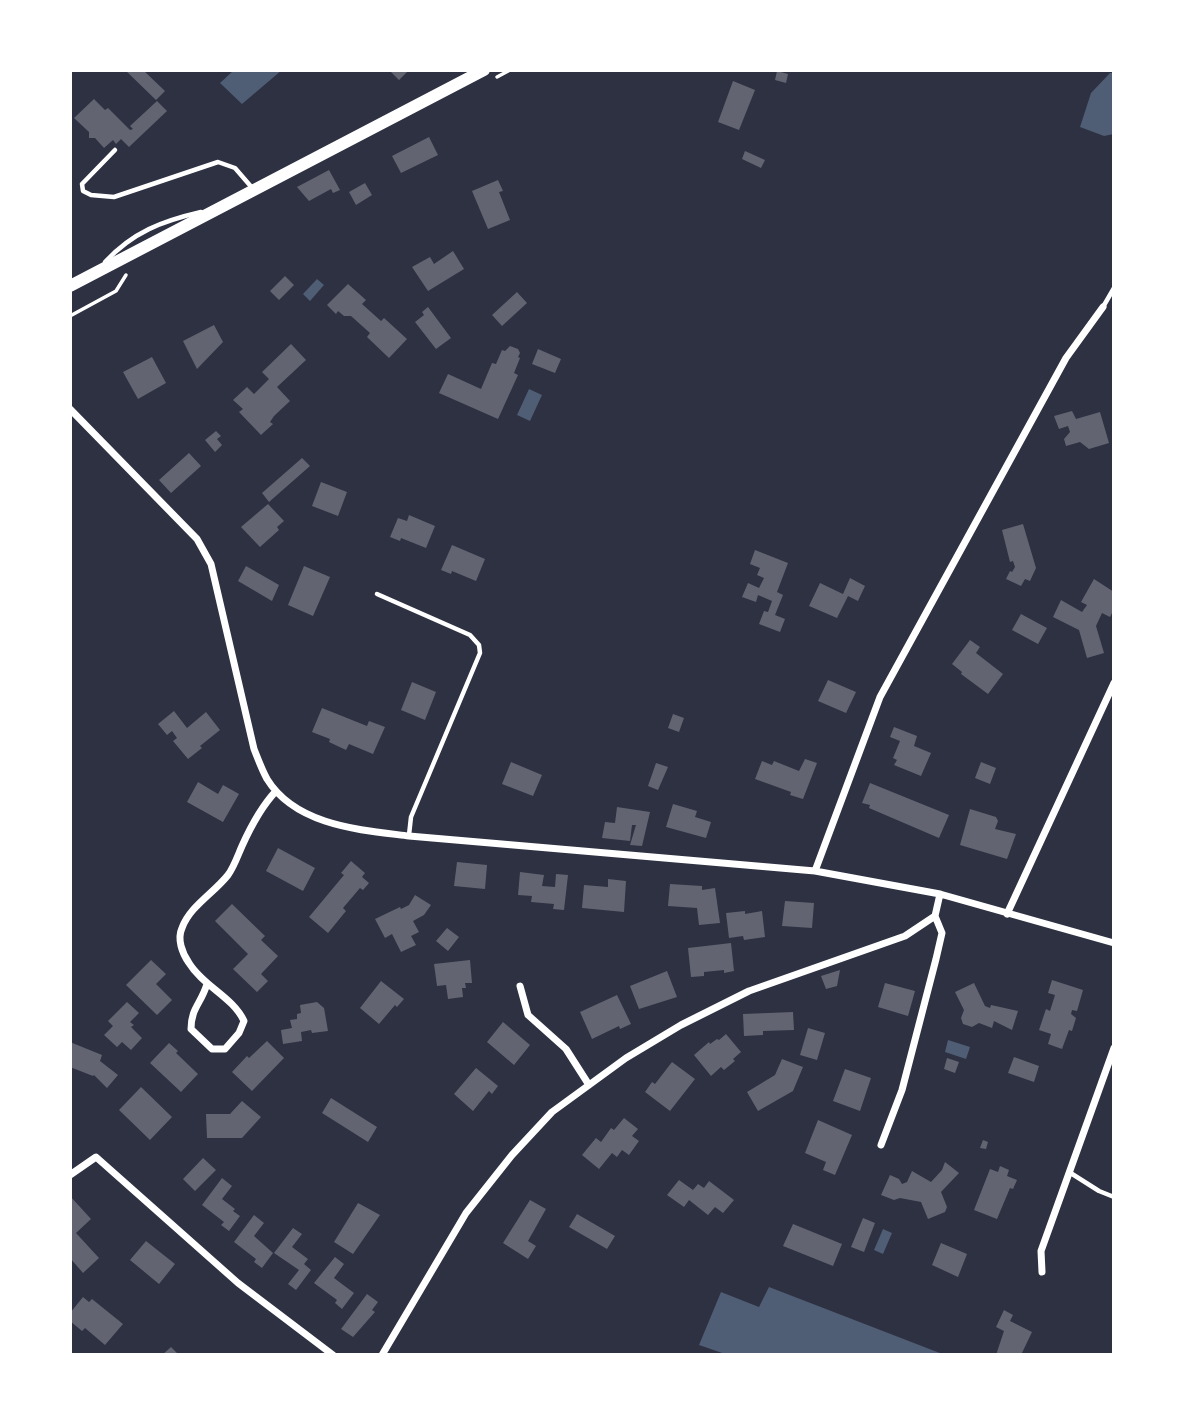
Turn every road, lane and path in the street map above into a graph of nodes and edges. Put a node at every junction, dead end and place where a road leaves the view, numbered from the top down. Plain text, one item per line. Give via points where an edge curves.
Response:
1 (484, 70) edge
2 (115, 150) dead end
3 (254, 190) junction
4 (70, 286) edge
5 (1114, 288) edge
6 (1103, 307) joint
7 (70, 409) edge
8 (377, 594) dead end
9 (1114, 683) edge
10 (276, 792) junction
11 (409, 836) junction
12 (816, 871) junction
13 (940, 894) junction
14 (1007, 914) junction
15 (935, 916) junction
16 (1114, 943) edge
17 (207, 984) junction
18 (520, 986) dead end
19 (1114, 1048) edge
20 (589, 1085) junction
21 (881, 1145) dead end
22 (1069, 1171) junction
23 (70, 1175) edge
24 (1114, 1197) edge
25 (1042, 1272) dead end
26 (333, 1355) edge
27 (382, 1355) edge

1 - 3 main road
2 - 3 lane via 82,184 83,191 114,197 218,162 235,168
3 - 4 main road
5 - 6 lane
6 - 12 street via 1066,358 880,697
7 - 10 street via 197,539 211,564 254,749
8 - 11 lane via 470,635 479,645 480,653 411,817
9 - 14 street
10 - 11 street via 321,821
10 - 17 street via 248,833 230,873 188,915 181,929 180,945 188,963
11 - 12 street
12 - 13 street
13 - 14 street
13 - 15 street
14 - 16 street
15 - 20 street via 905,936 749,991 681,1025
15 - 21 street via 942,933 936,959 902,1090
17 - 17 street via 191,1013 191,1029 212,1049 225,1049 244,1021 239,1010
18 - 20 street via 528,1015 566,1049
19 - 22 street
20 - 27 street via 552,1112 466,1213
22 - 24 lane
22 - 25 street via 1041,1251
23 - 26 street via 96,1157 238,1283

